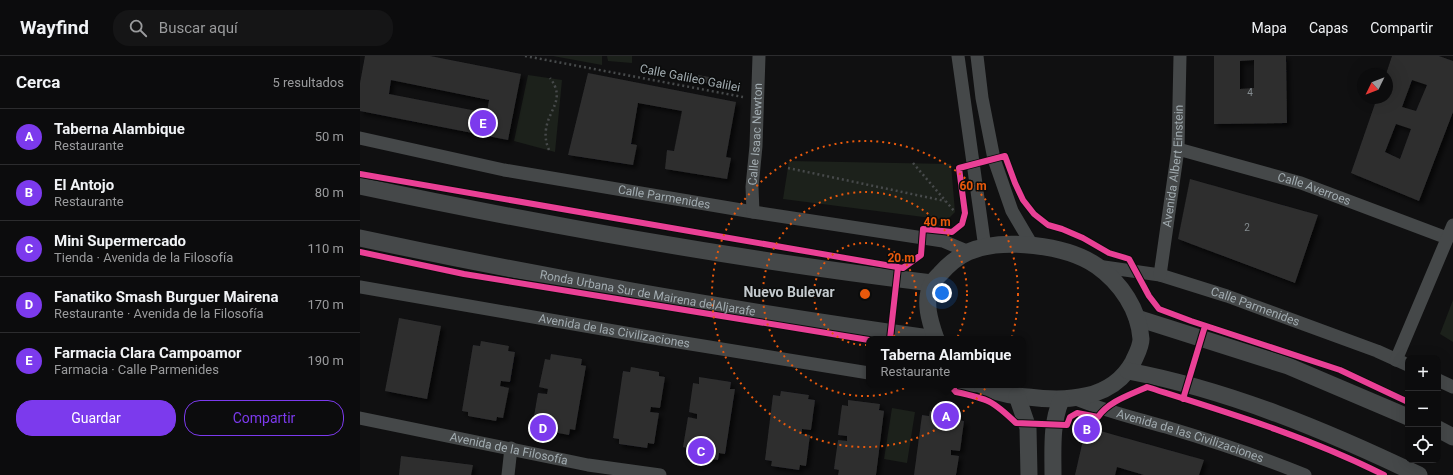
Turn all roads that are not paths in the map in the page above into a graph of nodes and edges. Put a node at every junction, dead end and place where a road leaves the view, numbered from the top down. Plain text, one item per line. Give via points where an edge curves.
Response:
1 (759, 56) edge
2 (958, 56) edge
3 (977, 56) edge
4 (1180, 56) edge
5 (360, 138) edge
6 (1178, 149) junction
7 (360, 186) edge
8 (753, 212) junction
9 (1453, 225) edge
10 (360, 238) edge
11 (1447, 238) junction
12 (1032, 245) junction
13 (985, 248) junction
14 (969, 252) junction
15 (1096, 266) junction
16 (1160, 275) junction
17 (932, 283) junction
18 (360, 287) edge
19 (1137, 318) junction
20 (916, 336) edge
21 (935, 336) edge
22 (1396, 360) junction
23 (1405, 364) edge
24 (1128, 371) junction
25 (866, 373) edge
26 (1441, 381) edge
27 (1453, 387) edge
28 (989, 388) edge
29 (1017, 396) junction
30 (1068, 399) junction
31 (1405, 416) edge
32 (360, 418) edge
33 (1441, 431) edge
34 (1453, 437) edge
35 (511, 448) junction
36 (508, 475) edge
37 (660, 475) edge
38 (1029, 475) edge
39 (1053, 475) edge
40 (1305, 475) edge
41 (1419, 475) edge

1 - 8 street, Calle Isaac Newton
2 - 13 street
3 - 12 street via 994,159 1012,210
4 - 6 street, Avenida Albert Einstein
5 - 8 street, Calle Parmenides via 504,170
6 - 11 street, Calle Averroes via 1301,183
6 - 16 street, Avenida Albert Einstein
7 - 17 street via 742,258
8 - 14 street, Calle Parmenides via 943,241
9 - 11 street
10 - 20 street, Ronda Urbana Sur de Mairena delAljarafe via 457,259 754,311
11 - 22 street
12 - 13 street
12 - 15 street via 1064,252
13 - 14 street
14 - 17 street via 948,265
15 - 16 street, Calle Parmenides
15 - 19 street via 1116,284 1131,303
16 - 22 street, Calle Parmenides via 1227,296
17 - 21 street, Ronda Urbana Sur de Mairena delAljarafe via 928,312
18 - 25 street, Avenida de las Civilizaciones
19 - 24 street via 1141,341
19 - 31 street via 1288,366
22 - 23 street, Calle Parmenides
24 - 30 street via 1114,384 1098,393
24 - 41 street via 1169,379 1288,418
26 - 27 street
28 - 29 street
29 - 30 street
29 - 38 street via 1028,428
30 - 39 street via 1056,413 1053,427
30 - 40 street, Avenida de las Civilizaciones via 1212,441
32 - 35 street, Avenida de la Filosofía
33 - 34 street
35 - 36 street
35 - 37 street, Avenida de la Filosofía via 588,465

